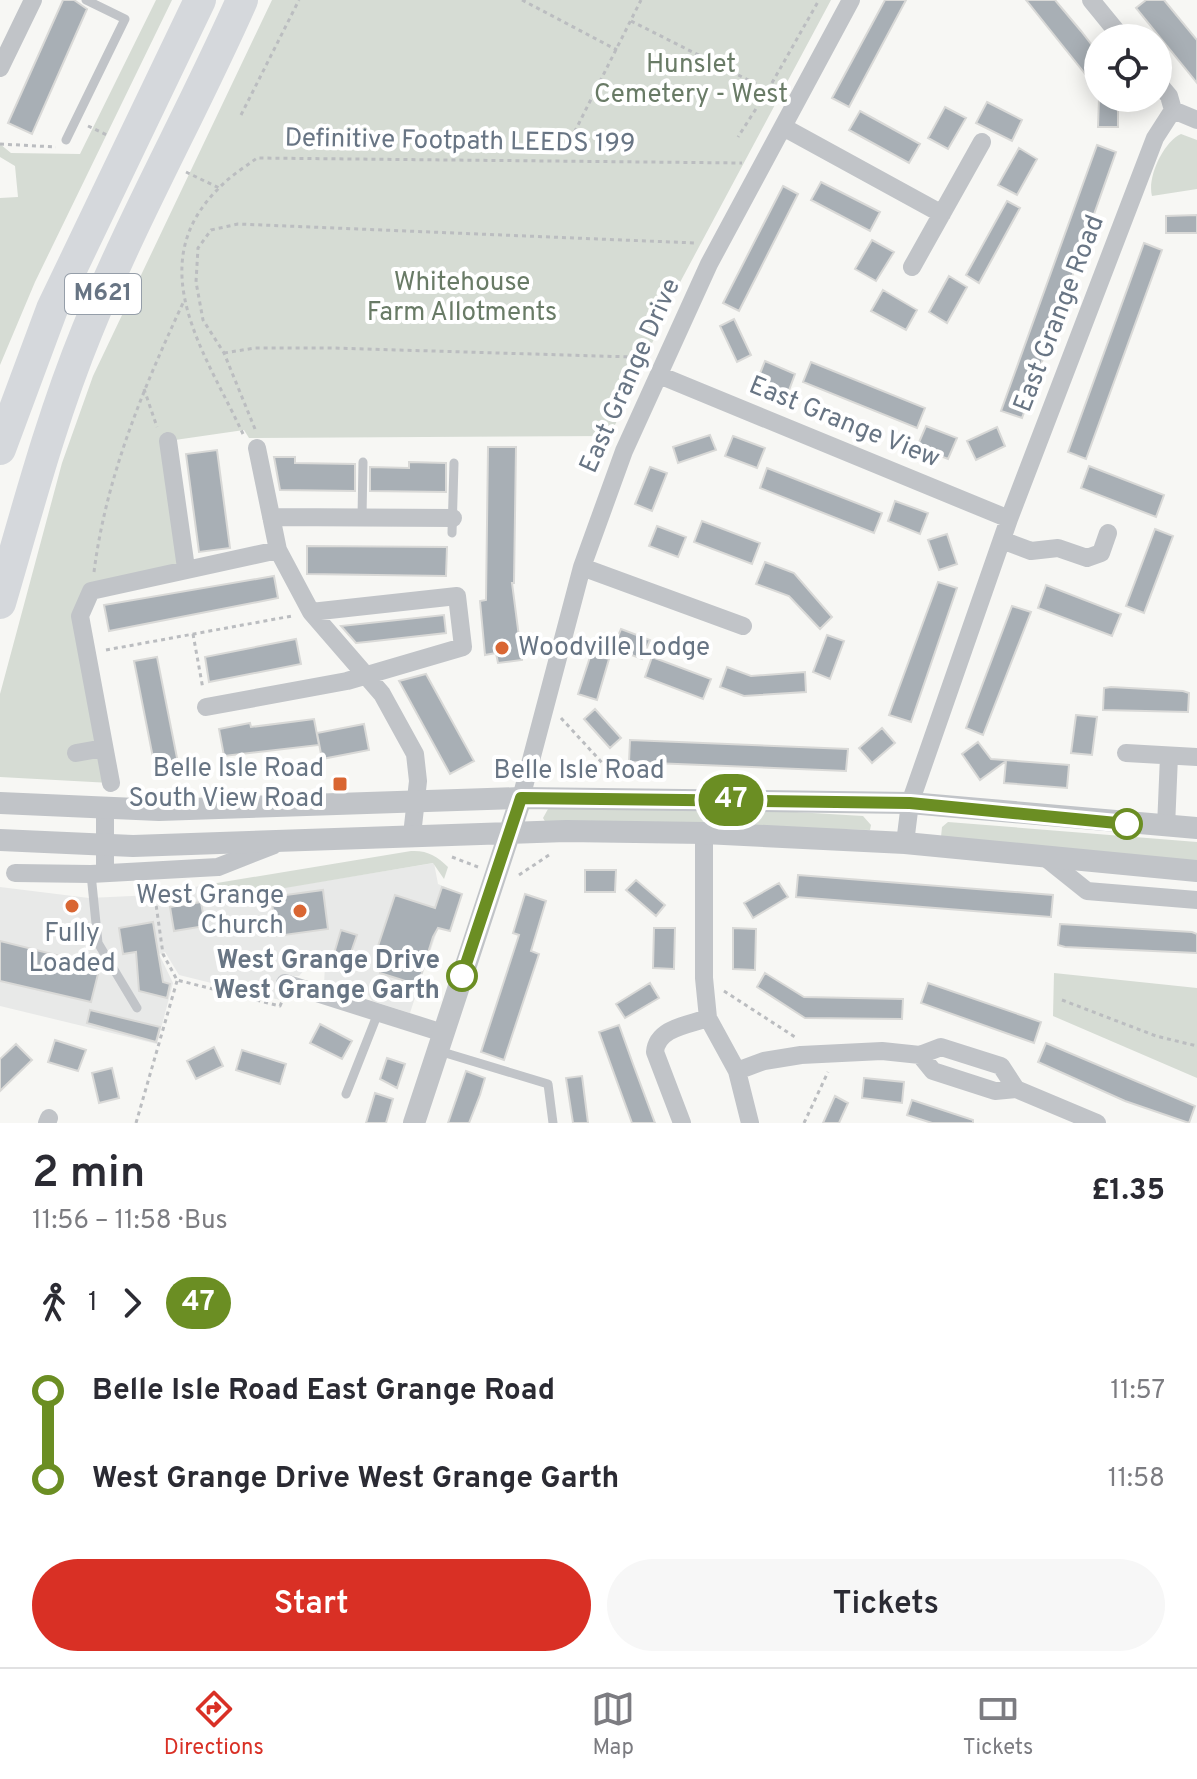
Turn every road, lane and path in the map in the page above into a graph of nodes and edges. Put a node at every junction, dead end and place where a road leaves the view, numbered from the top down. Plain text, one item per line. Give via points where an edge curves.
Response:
1 (33, 0) edge
2 (86, 0) edge
3 (200, 0) edge
4 (242, 0) edge
5 (299, 0) edge
6 (522, 0) edge
7 (641, 0) edge
8 (819, 0) edge
9 (851, 0) edge
10 (1091, 0) edge
11 (631, 21) junction
12 (1111, 24) edge
13 (617, 50) junction
14 (2, 61) edge
15 (768, 90) junction
16 (1172, 106) edge
17 (1173, 110) junction
18 (241, 115) dead end
19 (1197, 120) edge
20 (93, 128) dead end
21 (785, 128) junction
22 (738, 137) dead end
23 (116, 139) dead end
24 (571, 139) dead end
25 (66, 140) dead end
26 (982, 142) dead end
27 (0, 144) edge
28 (54, 147) dead end
29 (179, 169) dead end
30 (758, 172) junction
31 (219, 188) junction
32 (942, 214) junction
33 (695, 243) dead end
34 (912, 267) dead end
35 (183, 302) junction
36 (224, 353) junction
37 (632, 357) dead end
38 (659, 375) junction
39 (144, 389) junction
40 (168, 441) joint
41 (257, 448) junction
42 (0, 449) edge
43 (363, 462) dead end
44 (454, 463) dead end
45 (271, 517) junction
46 (362, 517) junction
47 (1009, 519) junction
48 (452, 526) joint
49 (1108, 533) dead end
50 (1002, 540) junction
51 (278, 550) junction
52 (582, 567) junction
53 (186, 568) junction
54 (91, 591) junction
55 (0, 603) edge
56 (311, 612) junction
57 (743, 626) dead end
58 (193, 634) junction
59 (87, 653) junction
60 (367, 675) junction
61 (547, 703) junction
62 (206, 707) joint
63 (104, 748) junction
64 (76, 753) dead end
65 (1126, 753) dead end
66 (1169, 756) junction
67 (1197, 757) edge
68 (111, 783) dead end
69 (521, 798) junction
70 (636, 798) junction
71 (415, 802) junction
72 (0, 803) edge
73 (910, 803) junction
74 (105, 808) junction
75 (1166, 827) junction
76 (1197, 828) edge
77 (509, 833) junction
78 (704, 833) junction
79 (412, 835) junction
80 (0, 840) edge
81 (284, 841) junction
82 (905, 843) junction
83 (105, 845) junction
84 (1047, 859) junction
85 (1197, 871) edge
86 (15, 873) dead end
87 (98, 874) junction
88 (1197, 900) edge
89 (157, 921) dead end
90 (704, 978) junction
91 (177, 980) junction
92 (286, 984) joint
93 (1062, 1000) dead end
94 (137, 1008) dead end
95 (378, 1013) junction
96 (708, 1018) junction
97 (440, 1042) junction
98 (1197, 1046) edge
99 (828, 1052) junction
100 (737, 1071) junction
101 (346, 1094) dead end
102 (136, 1123) edge
103 (414, 1123) edge
104 (553, 1123) edge
105 (682, 1123) edge
106 (750, 1123) edge
107 (804, 1123) edge
108 (1097, 1123) edge

1 - 14 street
2 - 25 lane via 125,19
3 - 42 highway, M621 via 52,309
4 - 55 highway, M621 via 151,184 87,331 53,421
5 - 18 path
6 - 13 path
7 - 11 path
8 - 15 path
9 - 21 street, East Grange Drive
10 - 12 street
11 - 13 path
11 - 15 path
13 - 24 path
15 - 22 path
16 - 17 street
17 - 19 street
17 - 47 street, East Grange Road via 1155,138
20 - 23 path
21 - 30 street, East Grange Drive
21 - 32 street
26 - 32 street
27 - 28 path
29 - 31 path
30 - 31 path, Definitive Footpath LEEDS 199 via 742,163 257,158
30 - 38 street, East Grange Drive via 680,322
31 - 35 path, Definitive Footpath LEEDS 199 via 196,216 183,247
32 - 34 street
33 - 36 path via 238,224 211,230 198,248 196,282 203,320
35 - 39 path
35 - 41 path, Definitive Footpath LEEDS 199 via 244,436
36 - 37 path via 332,348
36 - 41 path via 258,436
38 - 47 street, East Grange View
38 - 52 street, East Grange Drive
39 - 40 path via 159,432
39 - 54 path via 101,519
40 - 53 street
41 - 45 street
43 - 46 lane
44 - 48 lane
45 - 46 street
45 - 51 street
46 - 48 street
47 - 50 street, East Grange Road
49 - 50 street via 1101,553 1087,558 1058,548 1031,551
50 - 73 street, East Grange Road
51 - 53 street
51 - 56 street
52 - 57 street
52 - 61 street, East Grange Drive
53 - 54 street
54 - 59 street via 80,616
56 - 58 path
56 - 60 street
56 - 60 street via 457,596 463,647
58 - 59 path
58 - 62 path
59 - 63 street
60 - 62 street
60 - 71 street via 415,754
61 - 69 street, East Grange Drive
61 - 70 path
63 - 64 street
63 - 68 street
65 - 66 street
66 - 67 street
66 - 75 street
69 - 70 street, Belle Isle Road
69 - 71 street, Belle Isle Road
69 - 77 street
70 - 73 street, Belle Isle Road
71 - 74 street, Belle Isle Road
71 - 79 street
72 - 74 street, Belle Isle Road
73 - 75 street, Belle Isle Road
73 - 82 street, East Grange Road
74 - 83 street
75 - 76 street, Belle Isle Road
77 - 78 street
77 - 79 street
77 - 97 street
78 - 82 street
78 - 90 street
79 - 81 street
80 - 83 street
81 - 83 street
81 - 87 street via 218,867
82 - 84 street
83 - 87 street
84 - 85 street
84 - 88 street via 1087,891
86 - 87 street
87 - 94 lane via 98,943
89 - 91 path via 163,954
90 - 96 street
90 - 99 path
91 - 92 path via 280,1006
91 - 102 path
92 - 95 street via 312,983
93 - 98 path
95 - 97 street
95 - 101 lane
96 - 100 street
96 - 105 street via 660,1035 656,1043
97 - 103 street
97 - 104 lane via 548,1084
99 - 100 street via 764,1061
99 - 107 path
99 - 108 street via 920,1055 933,1071 995,1091 1016,1089
100 - 106 street

